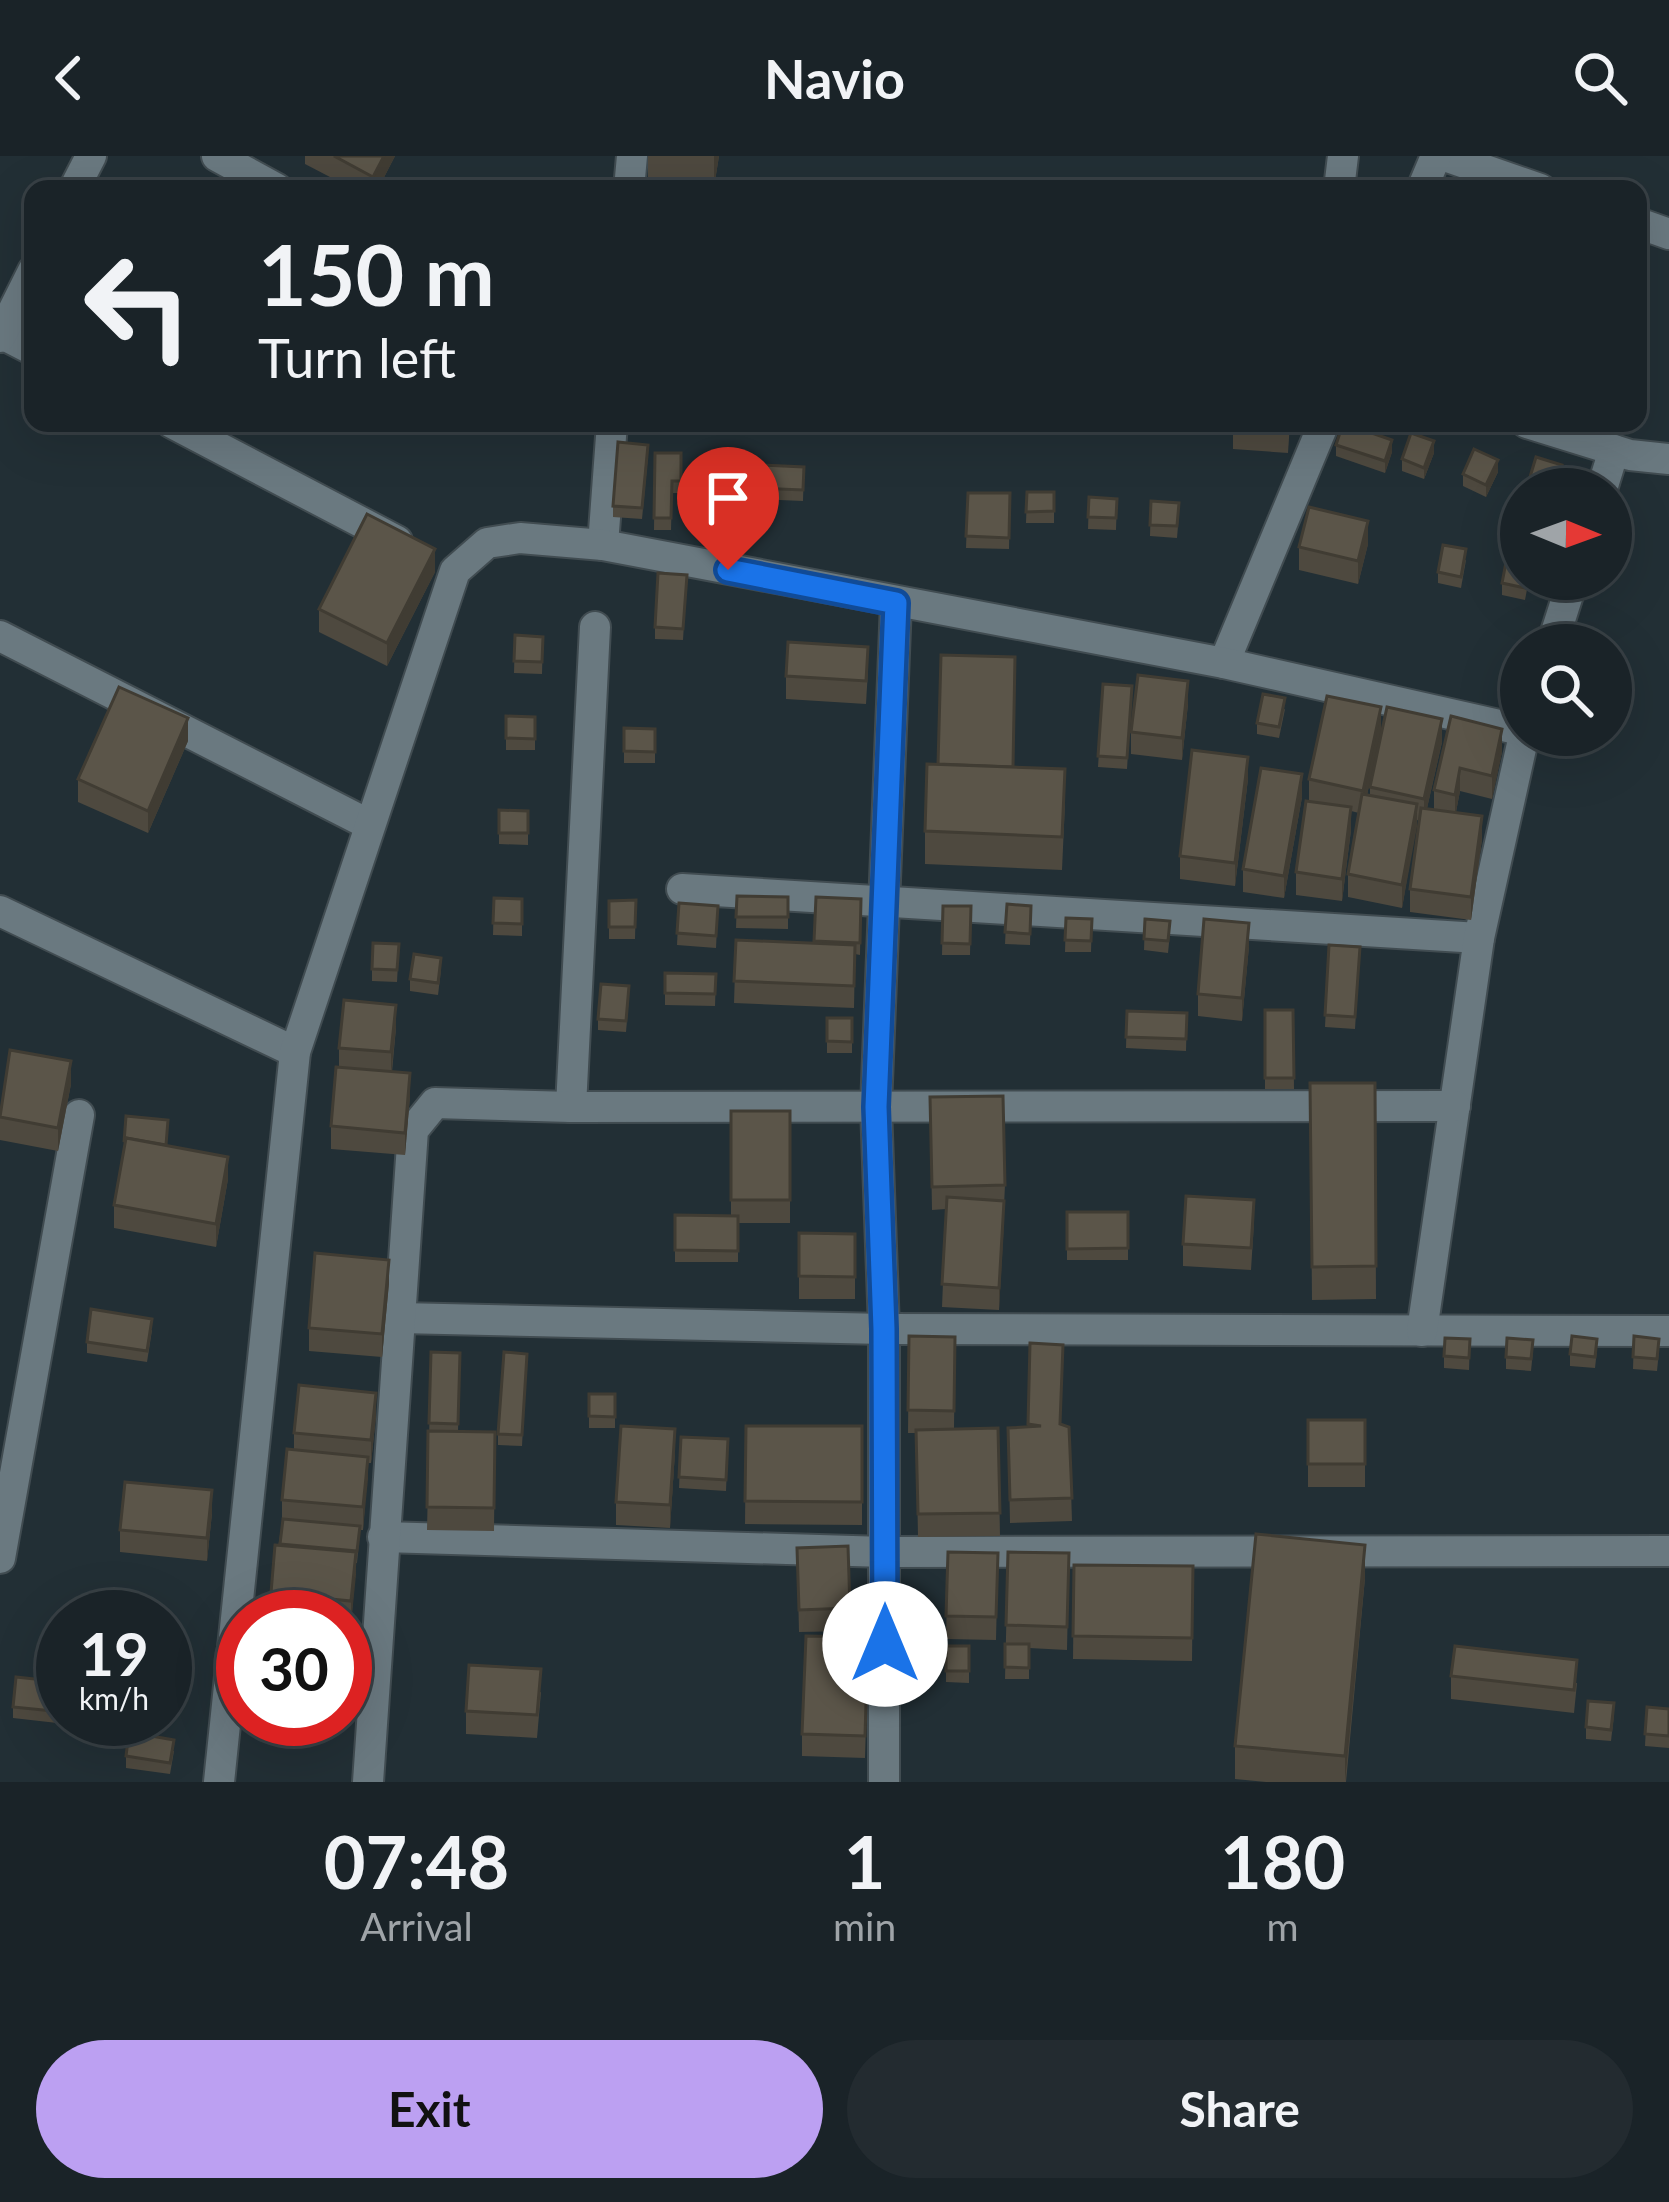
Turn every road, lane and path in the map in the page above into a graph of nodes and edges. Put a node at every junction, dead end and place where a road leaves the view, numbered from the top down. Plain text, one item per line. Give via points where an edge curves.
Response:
1 (217, 156) edge
2 (1440, 156) edge
3 (261, 180) edge
4 (1513, 180) edge
5 (24, 288) edge
6 (0, 335) edge
7 (189, 432) edge
8 (611, 432) edge
9 (1320, 432) edge
10 (1556, 432) edge
11 (1614, 450) junction
12 (1669, 459) edge
13 (1608, 468) edge
14 (603, 545) junction
15 (435, 561) junction
16 (896, 603) junction
17 (595, 627) dead end
18 (0, 636) edge
19 (1224, 663) junction
20 (1500, 727) edge
21 (1517, 756) edge
22 (370, 825) junction
23 (682, 889) dead end
24 (882, 901) junction
25 (0, 911) edge
26 (1480, 938) junction
27 (296, 1052) junction
28 (1455, 1106) junction
29 (571, 1107) junction
30 (876, 1107) junction
31 (79, 1114) dead end
32 (400, 1318) junction
33 (884, 1329) junction
34 (1422, 1331) junction
35 (1669, 1331) edge
36 (383, 1537) junction
37 (1669, 1551) edge
38 (885, 1552) junction
39 (0, 1558) edge
40 (220, 1782) edge
41 (368, 1782) edge
42 (884, 1782) edge

1 - 3 street
2 - 4 street
5 - 6 street
7 - 15 street
8 - 14 street
9 - 19 street
10 - 11 street
11 - 12 street
11 - 13 street
14 - 15 street via 520,538
14 - 16 street
15 - 22 street
16 - 19 street
16 - 24 street
17 - 29 street
18 - 22 street
19 - 20 street
21 - 26 street
22 - 27 street
23 - 24 street
24 - 26 street
24 - 30 street
25 - 27 street
26 - 28 street
27 - 40 street
28 - 30 street
28 - 34 street
29 - 30 street
29 - 32 street via 435,1103 423,1113 413,1130
30 - 33 street
31 - 39 street
32 - 33 street
32 - 36 street
33 - 34 street
33 - 38 street
34 - 35 street
36 - 38 street
36 - 41 street
37 - 38 street
38 - 42 street

